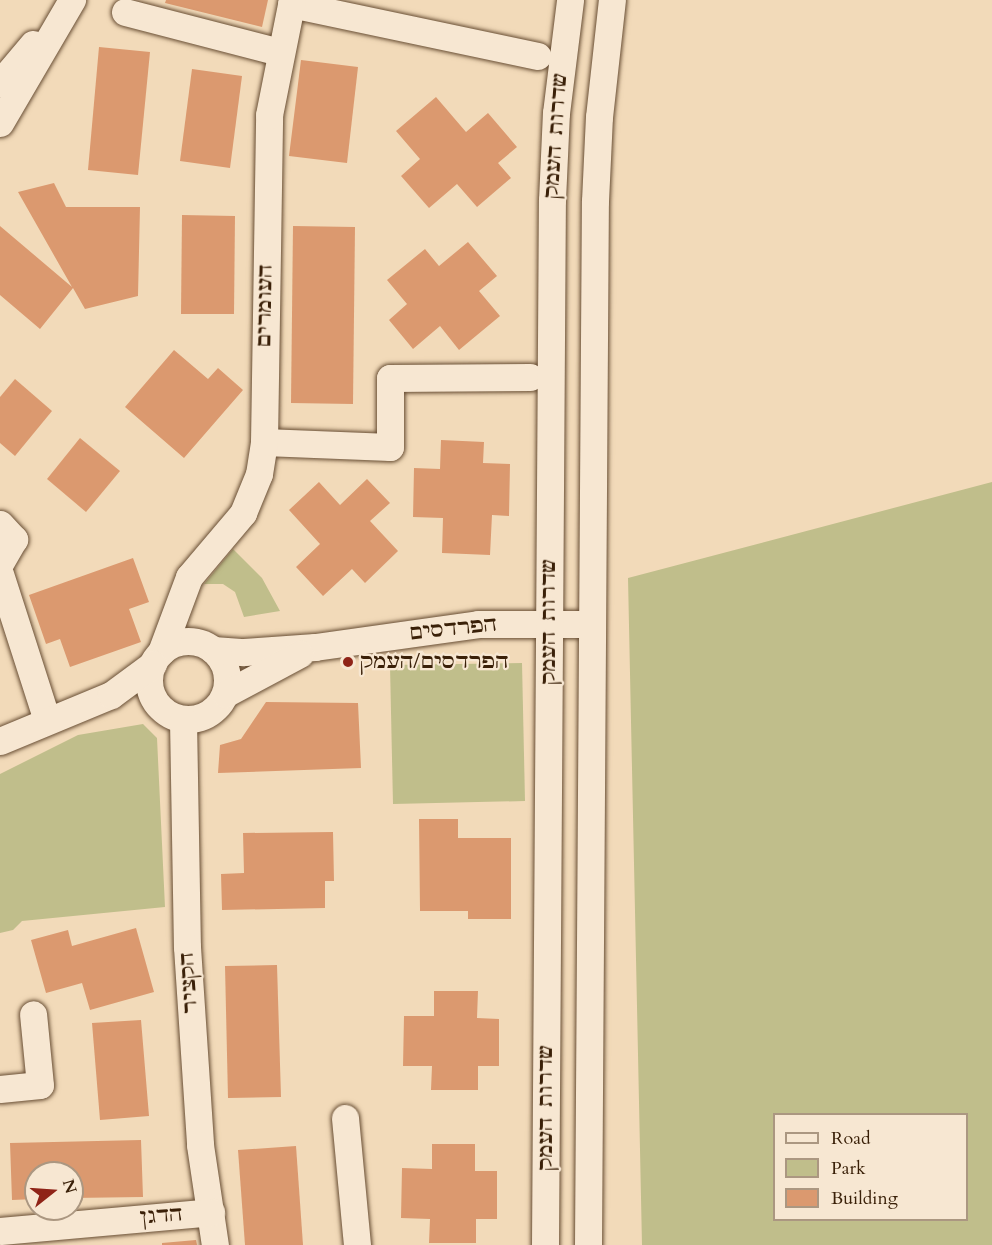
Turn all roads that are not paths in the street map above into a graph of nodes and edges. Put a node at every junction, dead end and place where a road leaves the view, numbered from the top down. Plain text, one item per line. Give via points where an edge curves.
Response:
1 (71, 0) edge
2 (570, 0) edge
3 (612, 0) edge
4 (292, 2) edge
5 (125, 12) dead end
6 (280, 52) junction
7 (538, 56) dead end
8 (0, 83) edge
9 (0, 123) edge
10 (531, 377) dead end
11 (264, 442) junction
12 (0, 524) edge
13 (0, 563) edge
14 (0, 574) edge
15 (184, 590) junction
16 (549, 623) junction
17 (592, 624) junction
18 (207, 647) junction
19 (315, 647) junction
20 (157, 658) junction
21 (225, 694) junction
22 (86, 706) junction
23 (173, 715) junction
24 (47, 720) junction
25 (0, 741) edge
26 (33, 1014) dead end
27 (0, 1089) edge
28 (345, 1118) dead end
29 (211, 1212) junction
30 (112, 1233) edge
31 (3, 1235) edge
32 (215, 1245) edge
33 (357, 1245) edge
34 (545, 1245) edge
35 (588, 1245) edge

1 - 8 street
1 - 9 street
2 - 16 street, שדרות העמק via 553,158
3 - 17 street, שדרות העמק via 596,160
4 - 6 street, העומרים
4 - 7 street
5 - 6 street
6 - 11 street, העומרים via 267,146
10 - 11 street via 390,378 390,447
11 - 15 street, העומרים via 253,495
12 - 13 street via 14,538
14 - 24 street
15 - 18 street via 187,622
15 - 20 street, העומרים
16 - 17 street, הפרדסים
16 - 19 street, הפרדסים via 478,624
16 - 34 street, שדרות העמק
17 - 35 street, שדרות העמק
18 - 19 street, הפרדסים via 244,652
18 - 20 street via 180,642
18 - 21 street via 226,670
19 - 21 street, הפרדסים
20 - 22 street via 129,685
20 - 23 street via 150,689
21 - 23 street via 209,714
22 - 23 street via 141,704
22 - 24 street
23 - 29 street, הקציר via 200,1145
24 - 25 street
26 - 27 street via 40,1085
28 - 33 street
29 - 30 street, הדגן
29 - 32 street, הקציר
30 - 31 street, הדגן

